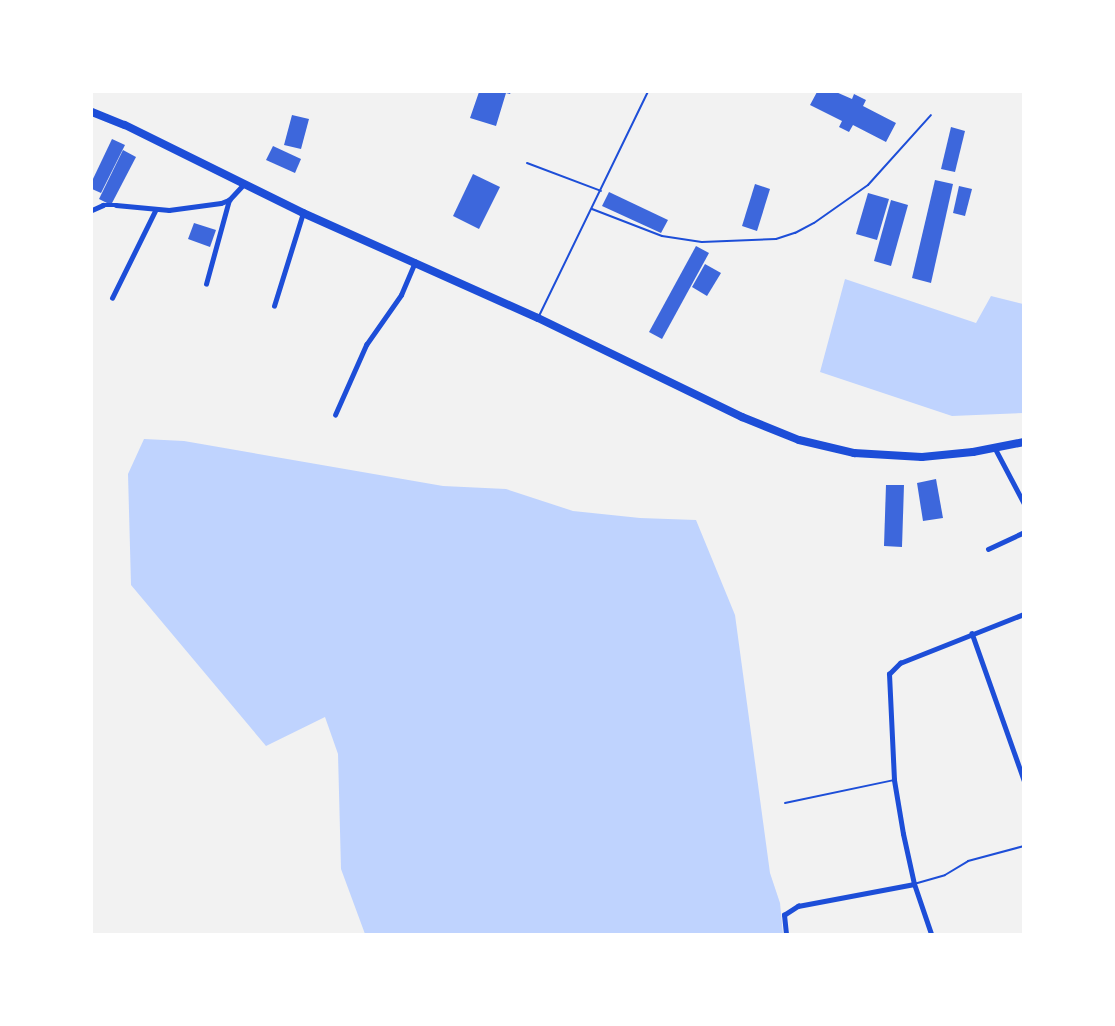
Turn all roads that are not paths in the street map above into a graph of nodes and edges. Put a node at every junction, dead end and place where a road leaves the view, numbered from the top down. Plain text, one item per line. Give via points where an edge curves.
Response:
1 (648, 92) edge
2 (92, 112) edge
3 (931, 115) dead end
4 (527, 163) dead end
5 (244, 184) junction
6 (601, 191) junction
7 (230, 200) junction
8 (592, 209) junction
9 (92, 210) edge
10 (155, 211) junction
11 (303, 213) junction
12 (415, 262) junction
13 (206, 284) dead end
14 (112, 298) dead end
15 (274, 306) dead end
16 (538, 318) junction
17 (335, 415) dead end
18 (1023, 442) edge
19 (995, 448) junction
20 (1023, 503) edge
21 (1023, 532) edge
22 (988, 549) dead end
23 (1023, 614) edge
24 (972, 633) junction
25 (894, 780) junction
26 (1023, 780) edge
27 (785, 803) dead end
28 (1023, 846) edge
29 (914, 884) junction
30 (786, 934) edge
31 (931, 934) edge

1 - 6 lane
2 - 5 main road
3 - 8 lane via 868,185 805,228 776,238 702,242 662,236
4 - 6 lane
5 - 7 street
5 - 11 main road
6 - 8 lane
7 - 10 street
7 - 13 street
8 - 16 lane
9 - 10 street via 116,205
10 - 14 street
11 - 12 main road
11 - 15 street
12 - 16 main road
12 - 17 street via 401,295 366,345
16 - 19 main road via 742,417 799,440 854,453 902,457
18 - 19 main road
19 - 20 street
21 - 22 street
23 - 24 street
24 - 25 street via 900,663 889,674
24 - 26 street
25 - 27 lane
25 - 29 street
28 - 29 lane via 968,861 945,875
29 - 30 street via 798,906 784,915
29 - 31 street

